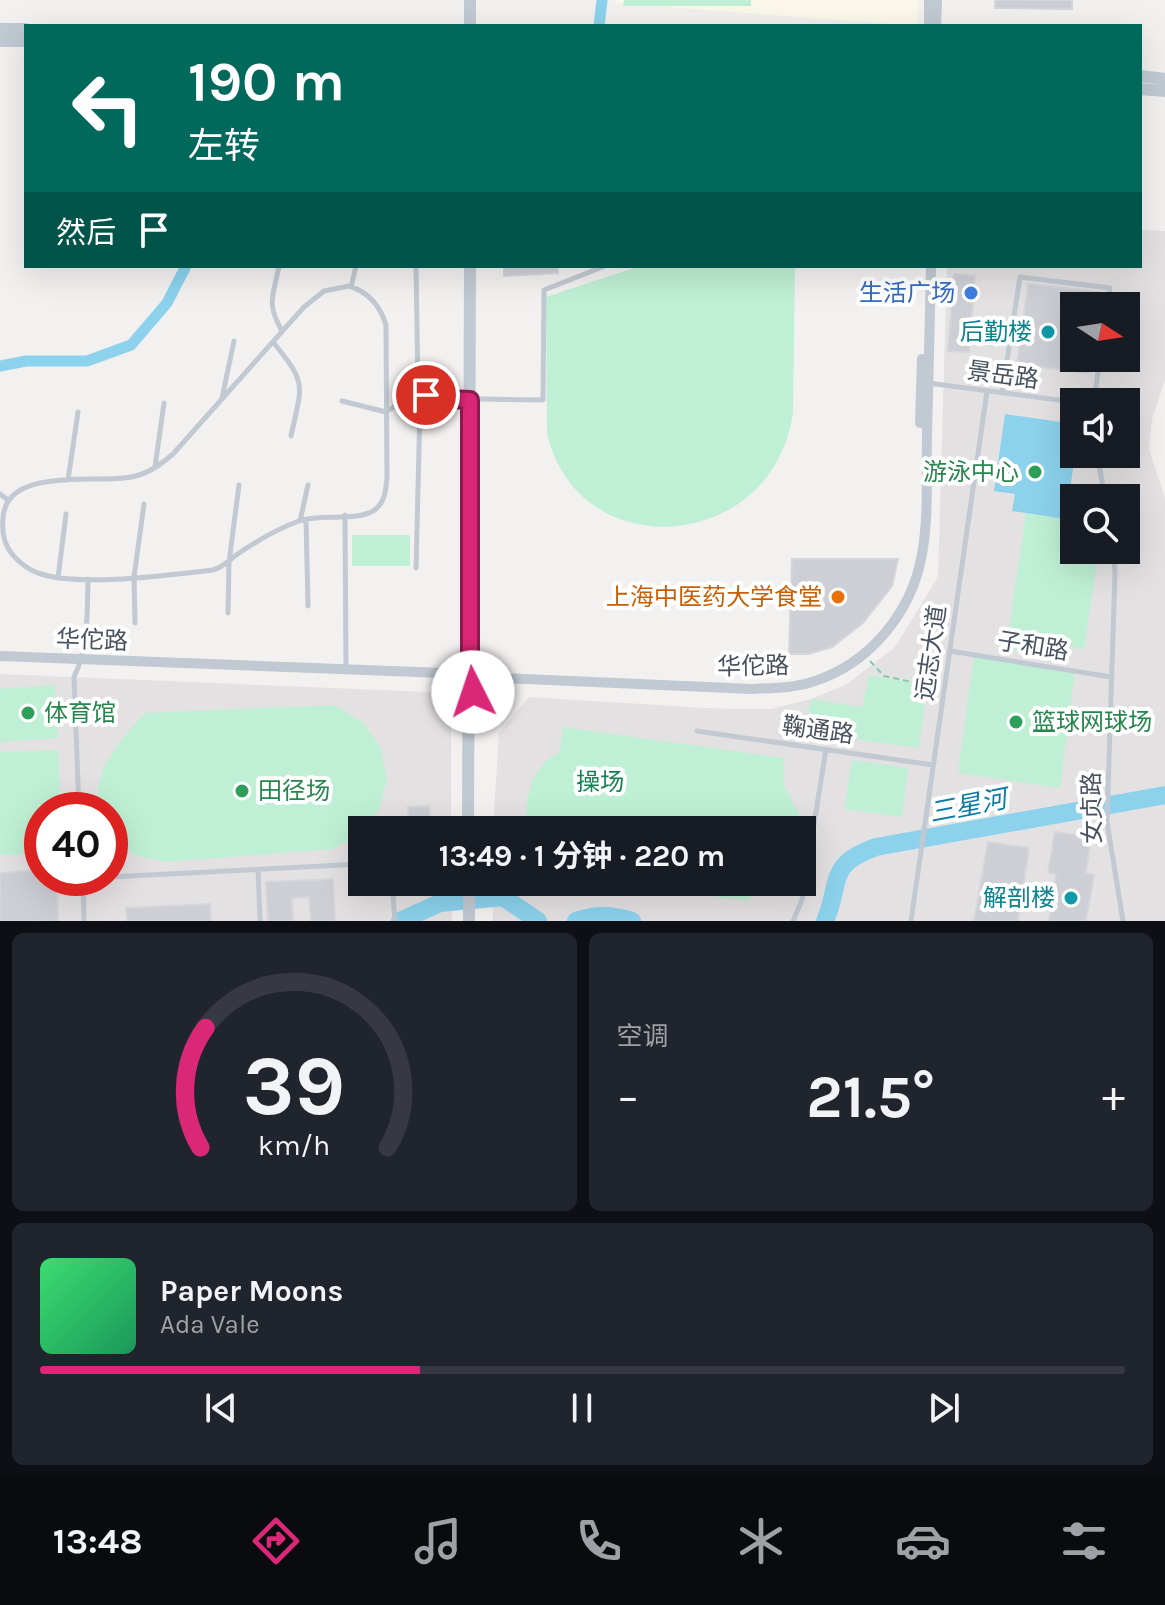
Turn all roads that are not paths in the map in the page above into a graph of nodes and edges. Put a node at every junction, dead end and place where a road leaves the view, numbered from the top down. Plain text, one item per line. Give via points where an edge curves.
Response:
1 (470, 0) edge
2 (929, 0) edge
3 (937, 0) edge
4 (470, 24) edge
5 (929, 24) edge
6 (936, 24) edge
7 (0, 29) edge
8 (24, 29) edge
9 (0, 41) edge
10 (24, 41) edge
11 (1142, 76) edge
12 (1165, 79) edge
13 (1142, 89) edge
14 (1165, 91) edge
15 (279, 268) edge
16 (356, 268) edge
17 (416, 268) edge
18 (470, 268) edge
19 (600, 268) edge
20 (925, 268) edge
21 (931, 268) edge
22 (351, 287) junction
23 (1109, 292) edge
24 (282, 331) junction
25 (234, 341) dead end
26 (273, 342) junction
27 (928, 383) junction
28 (418, 389) junction
29 (987, 391) junction
30 (1002, 393) junction
31 (407, 398) junction
32 (426, 398) junction
33 (221, 399) junction
34 (470, 400) junction
35 (1060, 400) edge
36 (342, 401) dead end
37 (164, 403) dead end
38 (420, 408) junction
39 (78, 412) dead end
40 (386, 412) junction
41 (291, 436) dead end
42 (155, 468) junction
43 (68, 480) junction
44 (239, 485) dead end
45 (308, 485) dead end
46 (0, 494) edge
47 (8, 500) junction
48 (144, 504) dead end
49 (66, 514) dead end
50 (345, 515) junction
51 (303, 520) junction
52 (229, 562) junction
53 (1114, 564) edge
54 (416, 568) dead end
55 (134, 577) junction
56 (58, 578) junction
57 (88, 579) junction
58 (308, 606) dead end
59 (228, 613) dead end
60 (135, 623) dead end
61 (950, 651) junction
62 (0, 656) edge
63 (83, 660) junction
64 (346, 670) junction
65 (470, 674) junction
66 (1111, 677) junction
67 (697, 731) dead end
68 (826, 749) junction
69 (933, 765) junction
70 (78, 792) edge
71 (471, 816) edge
72 (348, 865) edge
73 (258, 869) junction
74 (128, 876) edge
75 (83, 896) edge
76 (393, 896) edge
77 (471, 896) edge
78 (472, 920) edge
79 (84, 921) edge
80 (260, 921) edge
81 (395, 921) edge
82 (793, 921) edge
83 (911, 921) edge
84 (1123, 921) edge

1 - 4 street
2 - 5 street
3 - 6 street
7 - 8 street
9 - 10 street
11 - 12 street
13 - 14 street
15 - 24 lane via 271,306
16 - 22 lane
17 - 28 lane
18 - 34 street
19 - 34 lane via 544,290 543,400
20 - 65 street, 华佗路 via 916,551 897,606 870,640 832,667 777,682
21 - 27 street, 华佗路
22 - 24 lane via 313,298
22 - 40 lane via 377,305 386,325
23 - 30 lane via 1110,288 1020,277
24 - 26 lane
25 - 33 lane
26 - 33 lane
26 - 41 lane via 300,380
27 - 29 lane, 景岳路
27 - 65 street, 华佗路 via 925,529 918,572 891,627 835,673 778,688
28 - 31 lane
28 - 32 lane
29 - 30 lane, 景岳路
29 - 61 lane, 远志大道
30 - 35 lane, 景岳路
31 - 38 lane via 411,407
31 - 40 lane
32 - 34 lane
32 - 38 lane
33 - 42 lane
34 - 65 street
36 - 40 lane
37 - 42 lane
38 - 54 lane
39 - 43 lane
40 - 50 lane via 383,499 373,512
42 - 43 lane via 117,479
43 - 47 lane via 36,483
44 - 52 lane
45 - 51 lane
46 - 47 lane
47 - 56 lane via 2,522 6,546 27,568
48 - 55 lane
49 - 56 lane
50 - 51 lane
50 - 64 lane
51 - 52 lane
51 - 58 lane
52 - 55 lane via 213,570
52 - 59 lane
53 - 66 lane, 女贞路
55 - 57 lane
55 - 60 lane
56 - 57 lane
57 - 63 lane
61 - 66 lane, 子和路
61 - 69 lane, 远志大道
62 - 63 street, 华佗路
63 - 64 street, 华佗路
63 - 70 lane via 74,677
64 - 65 street, 华佗路
65 - 71 street
66 - 84 lane, 女贞路 via 1107,822
67 - 68 lane, 鞠通路
68 - 69 lane, 鞠通路
68 - 82 lane via 802,900
69 - 83 lane, 远志大道
72 - 73 lane
73 - 74 lane
73 - 80 lane
75 - 79 lane
76 - 81 lane
77 - 78 street

